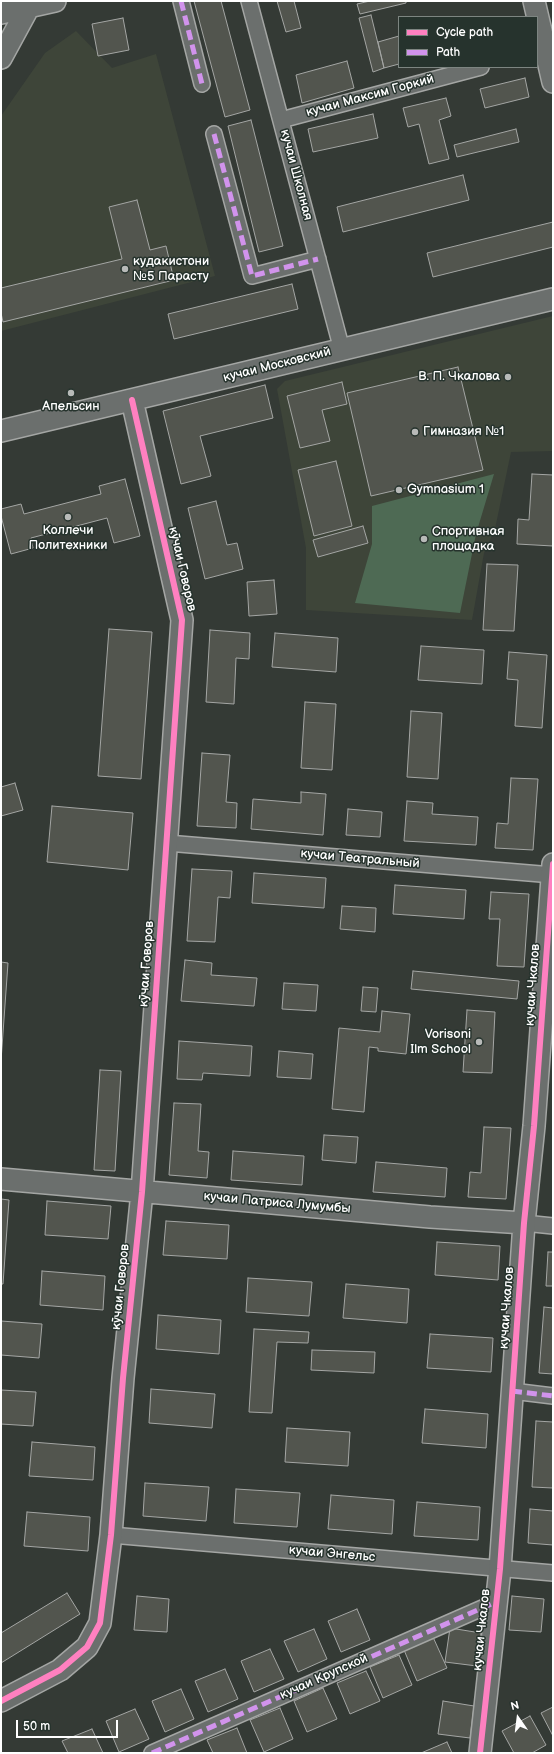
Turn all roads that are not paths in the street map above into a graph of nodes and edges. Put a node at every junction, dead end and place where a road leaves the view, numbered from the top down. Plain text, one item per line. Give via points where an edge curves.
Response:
1 (55, 1) edge
2 (180, 1) edge
3 (250, 1) edge
4 (534, 1) edge
5 (31, 4) edge
6 (1, 13) edge
7 (537, 16) edge
8 (538, 19) edge
9 (545, 50) edge
10 (1, 58) edge
11 (477, 68) edge
12 (553, 82) edge
13 (202, 84) dead end
14 (281, 120) junction
15 (214, 134) dead end
16 (318, 259) junction
17 (553, 299) edge
18 (342, 350) junction
19 (132, 400) junction
20 (1, 432) edge
21 (166, 843) junction
22 (553, 871) edge
23 (1, 1179) edge
24 (142, 1192) junction
25 (524, 1223) junction
26 (553, 1226) edge
27 (512, 1391) junction
28 (553, 1396) edge
29 (111, 1535) junction
30 (500, 1569) junction
31 (553, 1573) edge
32 (496, 1602) junction
33 (1, 1701) edge
34 (152, 1753) edge
35 (480, 1753) edge

1 - 5 street
2 - 13 street
3 - 14 street, кучаи Школная
4 - 7 street
5 - 6 street
5 - 10 street
8 - 9 street
9 - 12 street
11 - 14 street, кучаи Максим Горкий
14 - 16 street, кучаи Школная
15 - 16 street via 252,276
16 - 18 street, кучаи Школная
17 - 18 street, кучаи Московский
18 - 19 street, кучаи Московский
19 - 20 street, кучаи Московский
19 - 21 street, кӯчаи Говоров via 182,620
21 - 22 street, кучаи Театральный
21 - 24 street, кӯчаи Говоров
22 - 25 street, кучаи Чкалов via 534,1126
23 - 24 street, кучаи Патриса Лумумбы
24 - 25 street, кучаи Патриса Лумумбы
24 - 29 street, кӯчаи Говоров via 123,1378
25 - 26 street, кучаи Патриса Лумумбы
25 - 27 street, кучаи Чкалов
27 - 28 street
27 - 30 street, кучаи Чкалов
29 - 30 street, кучаи Энгельс
29 - 33 street, кӯчаи Говоров via 100,1623 87,1646 60,1670
30 - 31 street, кучаи Энгельс
30 - 32 street, кучаи Чкалов
32 - 34 street, кучаи Крупской
32 - 35 street, кучаи Чкалов

